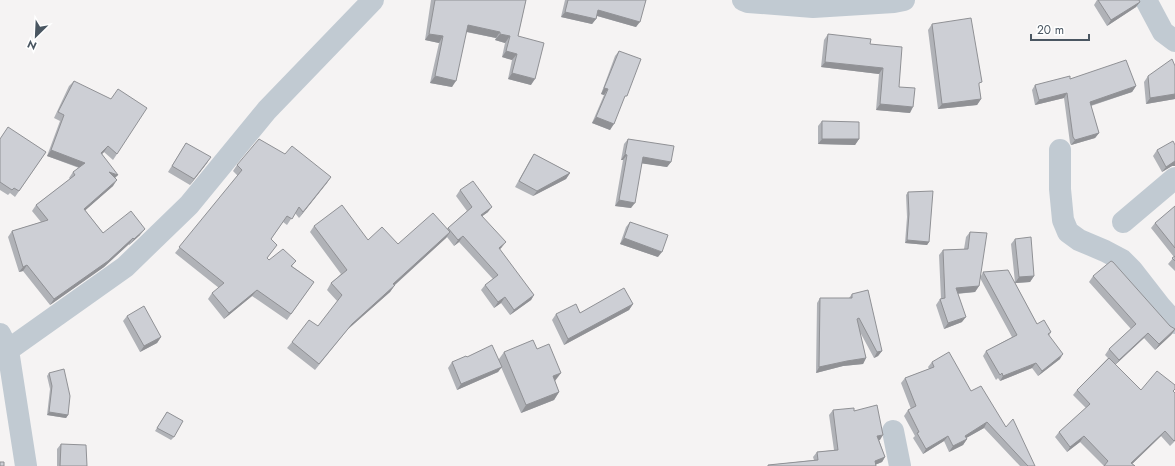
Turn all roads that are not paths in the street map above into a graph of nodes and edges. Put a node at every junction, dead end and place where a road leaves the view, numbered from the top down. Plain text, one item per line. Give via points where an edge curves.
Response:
1 (373, 0) edge
2 (743, 0) edge
3 (904, 0) edge
4 (1146, 0) edge
5 (1175, 41) edge
6 (1060, 150) dead end
7 (1175, 178) edge
8 (1123, 222) dead end
9 (1175, 323) edge
10 (4, 342) edge
11 (893, 431) dead end
12 (26, 466) edge
13 (900, 466) edge

1 - 10 street via 268,110 189,205 125,267
2 - 3 street via 813,7
4 - 5 street via 1164,32
6 - 9 street via 1063,220 1068,232 1079,240 1122,260
7 - 8 street
10 - 12 street
11 - 13 street

